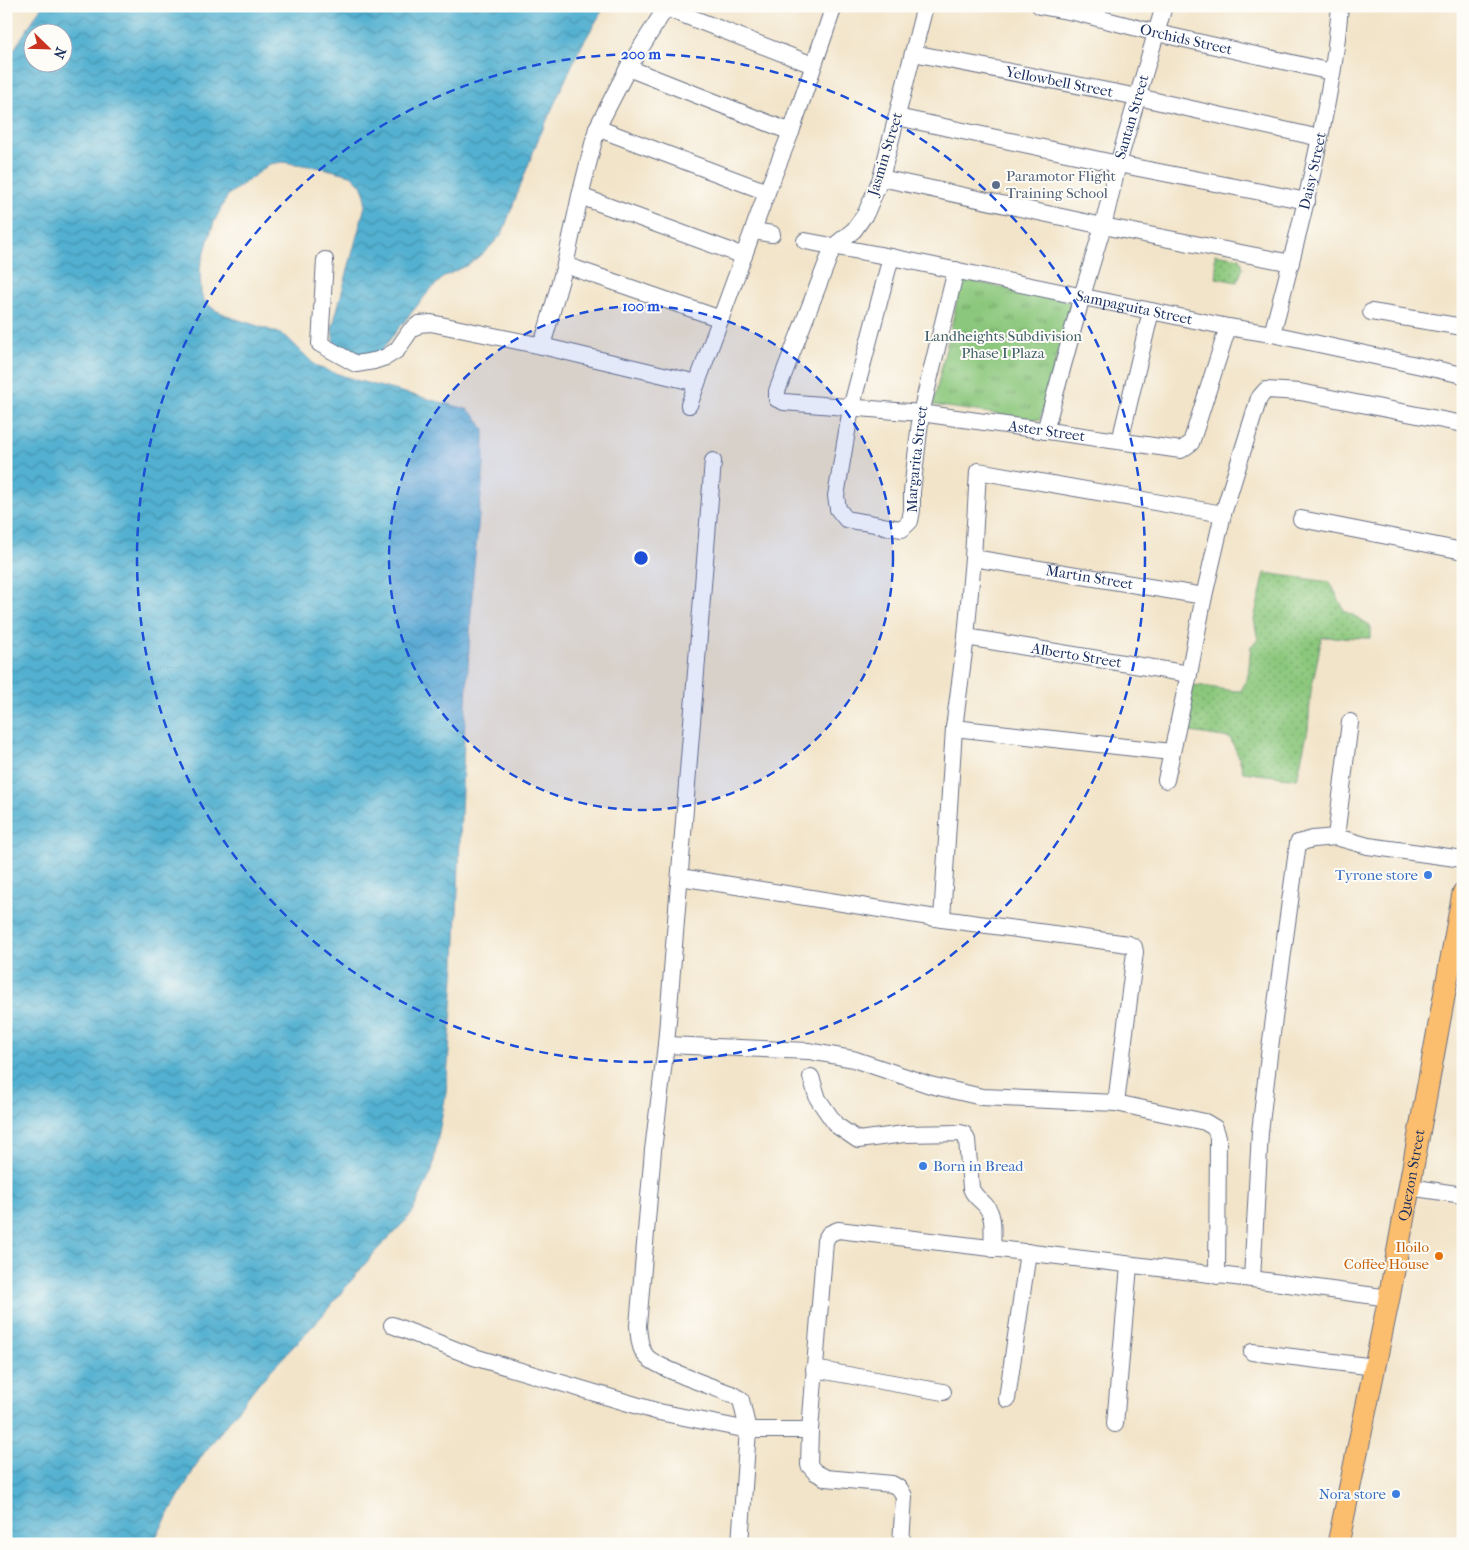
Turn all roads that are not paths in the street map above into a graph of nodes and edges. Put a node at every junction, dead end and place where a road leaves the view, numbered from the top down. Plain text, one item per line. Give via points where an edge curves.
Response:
1 (834, 6) edge
2 (925, 6) edge
3 (1040, 6) edge
4 (1164, 6) edge
5 (1340, 6) edge
6 (667, 7) edge
7 (1079, 10) edge
8 (1157, 33) junction
9 (914, 53) junction
10 (813, 65) junction
11 (628, 68) junction
12 (1332, 72) junction
13 (1138, 98) junction
14 (897, 117) junction
15 (597, 128) junction
16 (792, 132) junction
17 (1320, 138) junction
18 (1118, 164) junction
19 (881, 178) junction
20 (767, 192) junction
21 (580, 196) junction
22 (1307, 201) junction
23 (1102, 226) junction
24 (754, 231) junction
25 (772, 234) dead end
26 (805, 241) dead end
27 (833, 247) junction
28 (744, 256) junction
29 (891, 257) junction
30 (325, 260) dead end
31 (1291, 263) junction
32 (565, 265) junction
33 (956, 270) junction
34 (1082, 296) junction
35 (1151, 312) junction
36 (1371, 312) dead end
37 (721, 319) junction
38 (1228, 327) junction
39 (1463, 327) edge
40 (1272, 334) junction
41 (542, 346) junction
42 (1463, 375) edge
43 (697, 383) junction
44 (778, 399) joint
45 (689, 405) dead end
46 (851, 408) junction
47 (921, 413) junction
48 (1463, 424) edge
49 (1046, 431) junction
50 (1120, 441) junction
51 (713, 461) dead end
52 (1223, 514) junction
53 (1301, 519) dead end
54 (1463, 551) edge
55 (973, 558) junction
56 (1204, 596) junction
57 (966, 637) junction
58 (1189, 674) junction
59 (1350, 722) dead end
60 (954, 728) junction
61 (1172, 752) junction
62 (1166, 780) dead end
63 (1336, 837) junction
64 (1463, 858) edge
65 (680, 877) junction
66 (1463, 893) edge
67 (942, 919) junction
68 (666, 1044) junction
69 (811, 1077) dead end
70 (1116, 1103) junction
71 (1409, 1187) junction
72 (1463, 1195) edge
73 (993, 1249) junction
74 (1028, 1252) junction
75 (1129, 1266) junction
76 (1217, 1276) junction
77 (1252, 1279) junction
78 (1389, 1298) junction
79 (392, 1325) dead end
80 (1252, 1352) dead end
81 (1375, 1367) junction
82 (814, 1369) junction
83 (943, 1392) dead end
84 (1007, 1399) dead end
85 (1115, 1424) dead end
86 (748, 1430) junction
87 (810, 1430) junction
88 (740, 1544) edge
89 (901, 1544) edge
90 (1338, 1544) edge

1 - 10 street
2 - 9 street, Jasmin Street
3 - 7 street, Orchids Street
4 - 8 street, Santan Street
5 - 12 street, Daisy Street
6 - 10 street
6 - 11 street
7 - 8 street, Orchids Street
8 - 12 street, Orchids Street
8 - 13 street, Santan Street
9 - 13 street, Yellowbell Street
9 - 14 street, Jasmin Street
10 - 16 street
11 - 15 street
11 - 16 street
12 - 17 street, Daisy Street
13 - 17 street, Yellowbell Street
13 - 18 street, Santan Street
14 - 18 street
14 - 19 street, Jasmin Street
15 - 20 street
15 - 21 street
16 - 20 street
17 - 22 street, Daisy Street
18 - 22 street
18 - 23 street, Santan Street
19 - 23 street
19 - 27 street, Jasmin Street via 866,213 854,230
20 - 24 street
21 - 28 street
21 - 32 street
22 - 31 street, Daisy Street
23 - 31 street
23 - 34 street, Santan Street
24 - 25 street
24 - 28 street
26 - 27 street, Sampaguita Street
27 - 29 street, Sampaguita Street
27 - 44 street, Jasmin Street via 777,391
28 - 37 street
29 - 33 street, Sampaguita Street
29 - 46 street, Margarita Street
30 - 41 street via 320,344 356,364 386,357 397,350 419,324 431,323
31 - 40 street, Daisy Street
32 - 37 street
32 - 41 street
33 - 34 street, Sampaguita Street
33 - 47 street, Margarita Street
34 - 35 street, Sampaguita Street
34 - 49 street, Santan Street
35 - 38 street, Sampaguita Street
35 - 50 street
36 - 39 street
37 - 43 street
38 - 40 street, Sampaguita Street
38 - 50 street, Aster Street via 1191,444 1181,450
40 - 42 street, Sampaguita Street
41 - 43 street
43 - 45 street
44 - 46 street, Aster Street
46 - 47 street, Aster Street
46 - 47 street, Margarita Street via 836,496 838,509 846,519 889,528 902,528 910,521
47 - 49 street, Aster Street
48 - 52 street via 1300,392 1266,390 1259,398
49 - 50 street, Aster Street
51 - 65 street
52 - 55 street via 978,471
52 - 56 street
53 - 54 street
55 - 56 street, Martin Street
55 - 57 street
56 - 58 street
57 - 58 street, Alberto Street
57 - 60 street
58 - 61 street
59 - 63 street
60 - 61 street
60 - 67 street
61 - 62 street
63 - 64 street via 1368,846
63 - 77 street via 1298,843 1260,1132
65 - 67 street
65 - 68 street
66 - 71 main road, Quezon Street
67 - 70 street via 1134,947
68 - 70 street via 809,1051 852,1059 930,1085 982,1097
68 - 86 street via 639,1306 641,1344 646,1356 659,1366 741,1400
69 - 73 street via 818,1100 836,1125 858,1140 904,1134 964,1134 970,1188 987,1207 993,1221
70 - 76 street via 1205,1122 1215,1128 1218,1137
71 - 72 street
71 - 78 main road, Quezon Street
73 - 74 street
73 - 82 street via 838,1230 830,1234 825,1241
74 - 75 street
74 - 84 street
75 - 76 street
75 - 85 street
76 - 77 street
77 - 78 street
78 - 81 main road, Quezon Street
79 - 86 street via 474,1357 659,1412
80 - 81 street
81 - 90 main road, Quezon Street
82 - 83 street
82 - 87 street
86 - 87 street
86 - 88 street
87 - 89 street via 810,1465 814,1472 826,1478 892,1484 900,1489 904,1496

